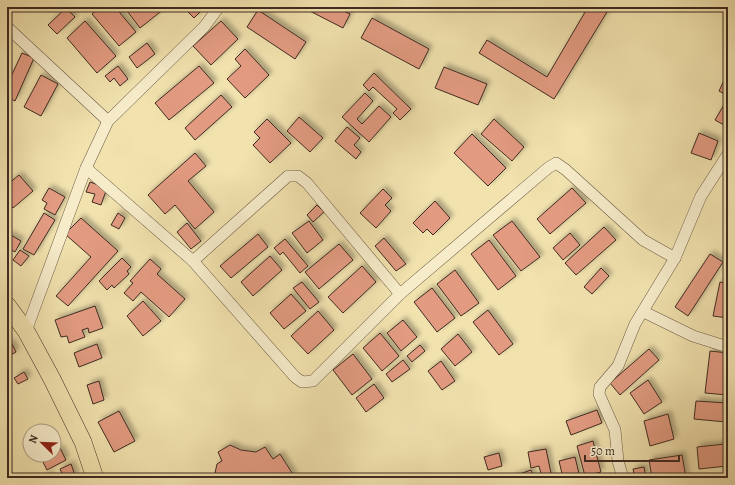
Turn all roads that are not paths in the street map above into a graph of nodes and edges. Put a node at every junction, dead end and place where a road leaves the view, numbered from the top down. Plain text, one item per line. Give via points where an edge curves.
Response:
1 (219, 7) edge
2 (7, 27) edge
3 (108, 121) junction
4 (728, 154) edge
5 (86, 168) junction
6 (674, 258) junction
7 (193, 261) junction
8 (400, 294) junction
9 (7, 305) edge
10 (644, 312) junction
11 (26, 331) junction
12 (728, 347) edge
13 (95, 478) edge
14 (623, 478) edge

1 - 3 street via 204,27
2 - 3 street
3 - 5 street
4 - 6 street via 701,196
5 - 7 street
5 - 11 street
6 - 8 street via 643,240 556,163
6 - 10 street
7 - 8 street via 288,176 298,176 307,183
7 - 8 street via 295,378 302,382 313,382
9 - 11 main road
10 - 12 street via 693,336
10 - 14 street via 635,324 618,366 599,391 615,430 618,461
11 - 13 main road via 84,442

